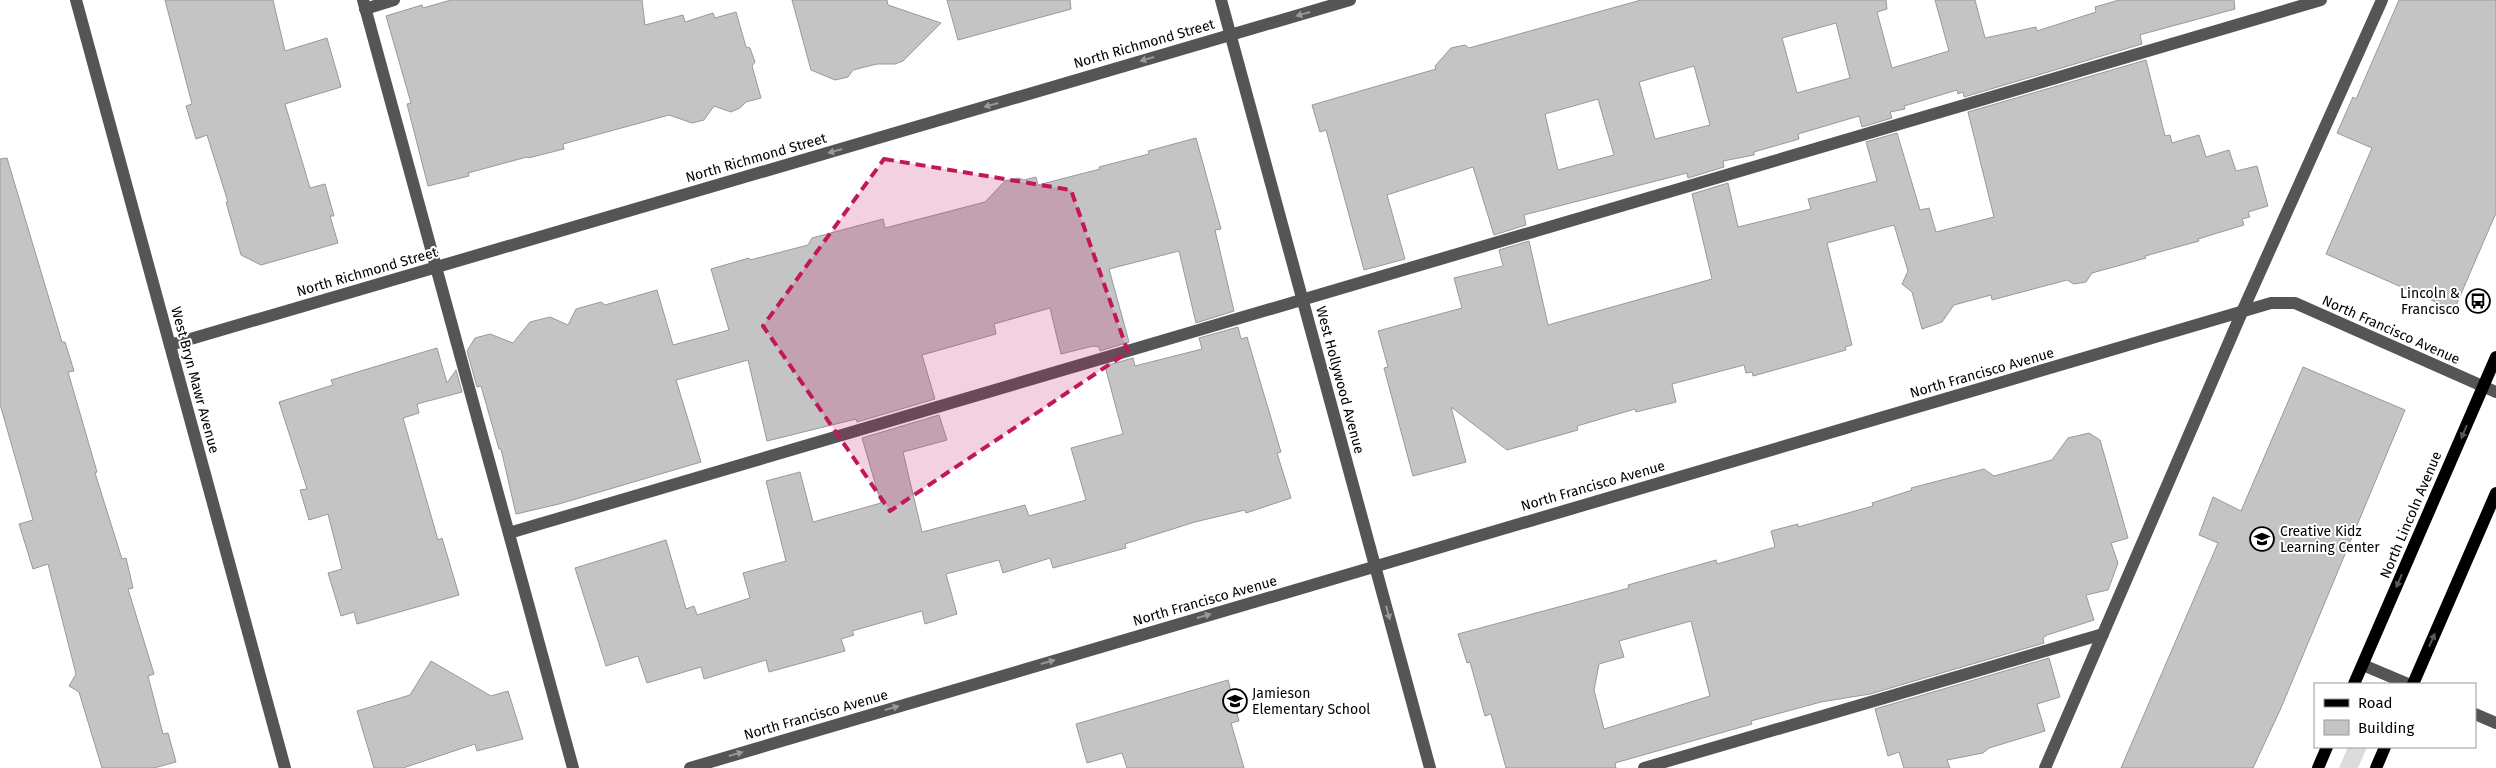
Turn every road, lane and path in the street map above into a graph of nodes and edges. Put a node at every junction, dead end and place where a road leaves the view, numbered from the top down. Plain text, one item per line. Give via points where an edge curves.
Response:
1 (76, 0) edge
2 (394, 0) edge
3 (1221, 0) edge
4 (1350, 0) edge
5 (2321, 0) edge
6 (2382, 0) edge
7 (364, 4) edge
8 (1230, 35) junction
9 (436, 267) junction
10 (1303, 300) junction
11 (2242, 312) junction
12 (170, 345) junction
13 (2496, 357) edge
14 (2483, 387) junction
15 (2496, 392) edge
16 (2496, 493) edge
17 (509, 533) junction
18 (1375, 566) junction
19 (2103, 634) junction
20 (2363, 665) junction
21 (2354, 683) edge
22 (2406, 683) edge
23 (2413, 683) edge
24 (2476, 714) edge
25 (2496, 723) edge
26 (2327, 748) edge
27 (2385, 748) edge
28 (285, 768) edge
29 (573, 768) edge
30 (690, 768) edge
31 (1430, 768) edge
32 (1644, 768) edge
33 (2045, 768) edge
34 (2318, 768) edge
35 (2376, 768) edge

1 - 12 street, West Bryn Mawr Avenue
2 - 7 street
3 - 8 street, West Hollywood Avenue
4 -> 8 street, North Richmond Street
5 - 10 street
6 - 11 street
7 - 9 street
8 -> 9 street, North Richmond Street
8 - 10 street, West Hollywood Avenue
9 - 12 street, North Richmond Street
9 - 17 street
10 - 17 street
10 - 18 street, West Hollywood Avenue
11 - 14 street, North Francisco Avenue via 2271,303 2295,303
11 - 18 street, North Francisco Avenue
11 - 19 street
12 - 28 street, West Bryn Mawr Avenue
13 - 14 main road, North Lincoln Avenue
14 - 15 street, North Francisco Avenue
14 -> 20 main road, North Lincoln Avenue
23 -> 16 main road
17 - 29 street
30 -> 18 street, North Francisco Avenue
18 -> 31 street, West Hollywood Avenue
19 - 32 street
19 - 33 street
20 - 21 main road, North Lincoln Avenue
20 - 22 street
24 - 25 street
26 - 34 main road
27 - 35 main road

